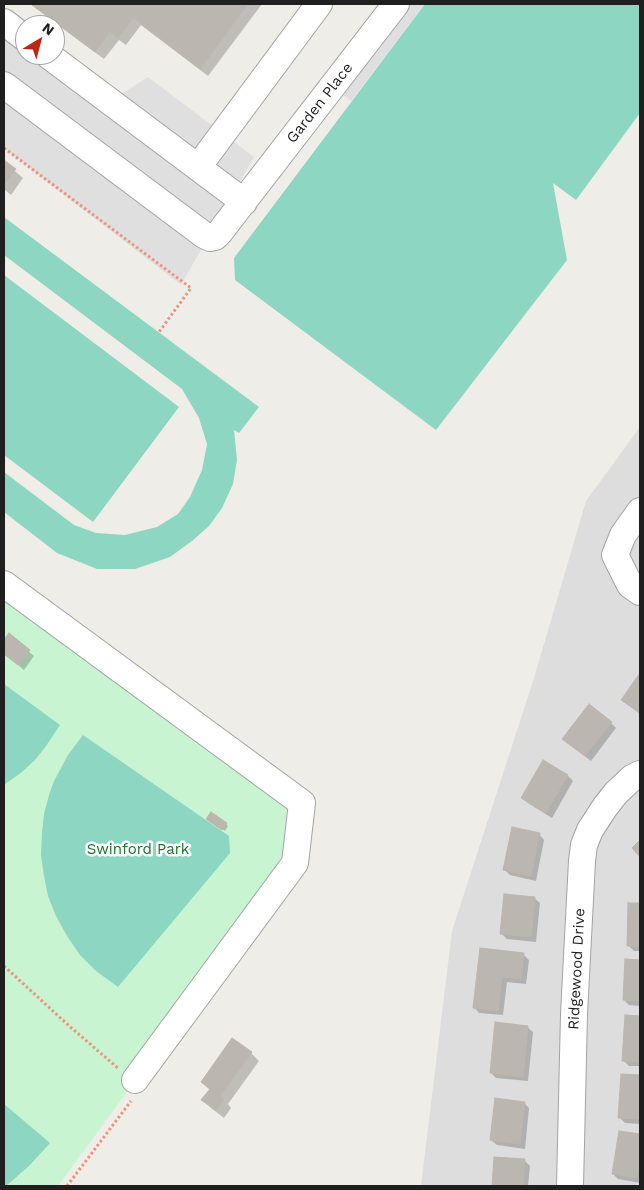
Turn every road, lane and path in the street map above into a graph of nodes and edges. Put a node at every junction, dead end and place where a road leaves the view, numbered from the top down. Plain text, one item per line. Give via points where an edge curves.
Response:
1 (319, 4) edge
2 (396, 4) edge
3 (4, 22) edge
4 (15, 30) edge
5 (61, 65) edge
6 (4, 85) edge
7 (4, 148) edge
8 (198, 167) junction
9 (244, 202) junction
10 (159, 332) dead end
11 (640, 511) edge
12 (4, 584) edge
13 (640, 592) edge
14 (640, 774) edge
15 (4, 966) edge
16 (135, 1080) junction
17 (67, 1186) edge
18 (570, 1186) edge

1 - 8 street
2 - 9 street, Garden Place
3 - 4 street
5 - 8 street
6 - 9 street, Garden Place via 210,238 220,232
7 - 10 path via 191,288
8 - 9 street
11 - 13 street via 623,535 615,555 630,585
12 - 16 street via 302,803 296,863
14 - 18 street, Ridgewood Drive via 616,793 590,830 584,845 574,1014
15 - 16 path via 111,1063
16 - 17 path via 133,1098

